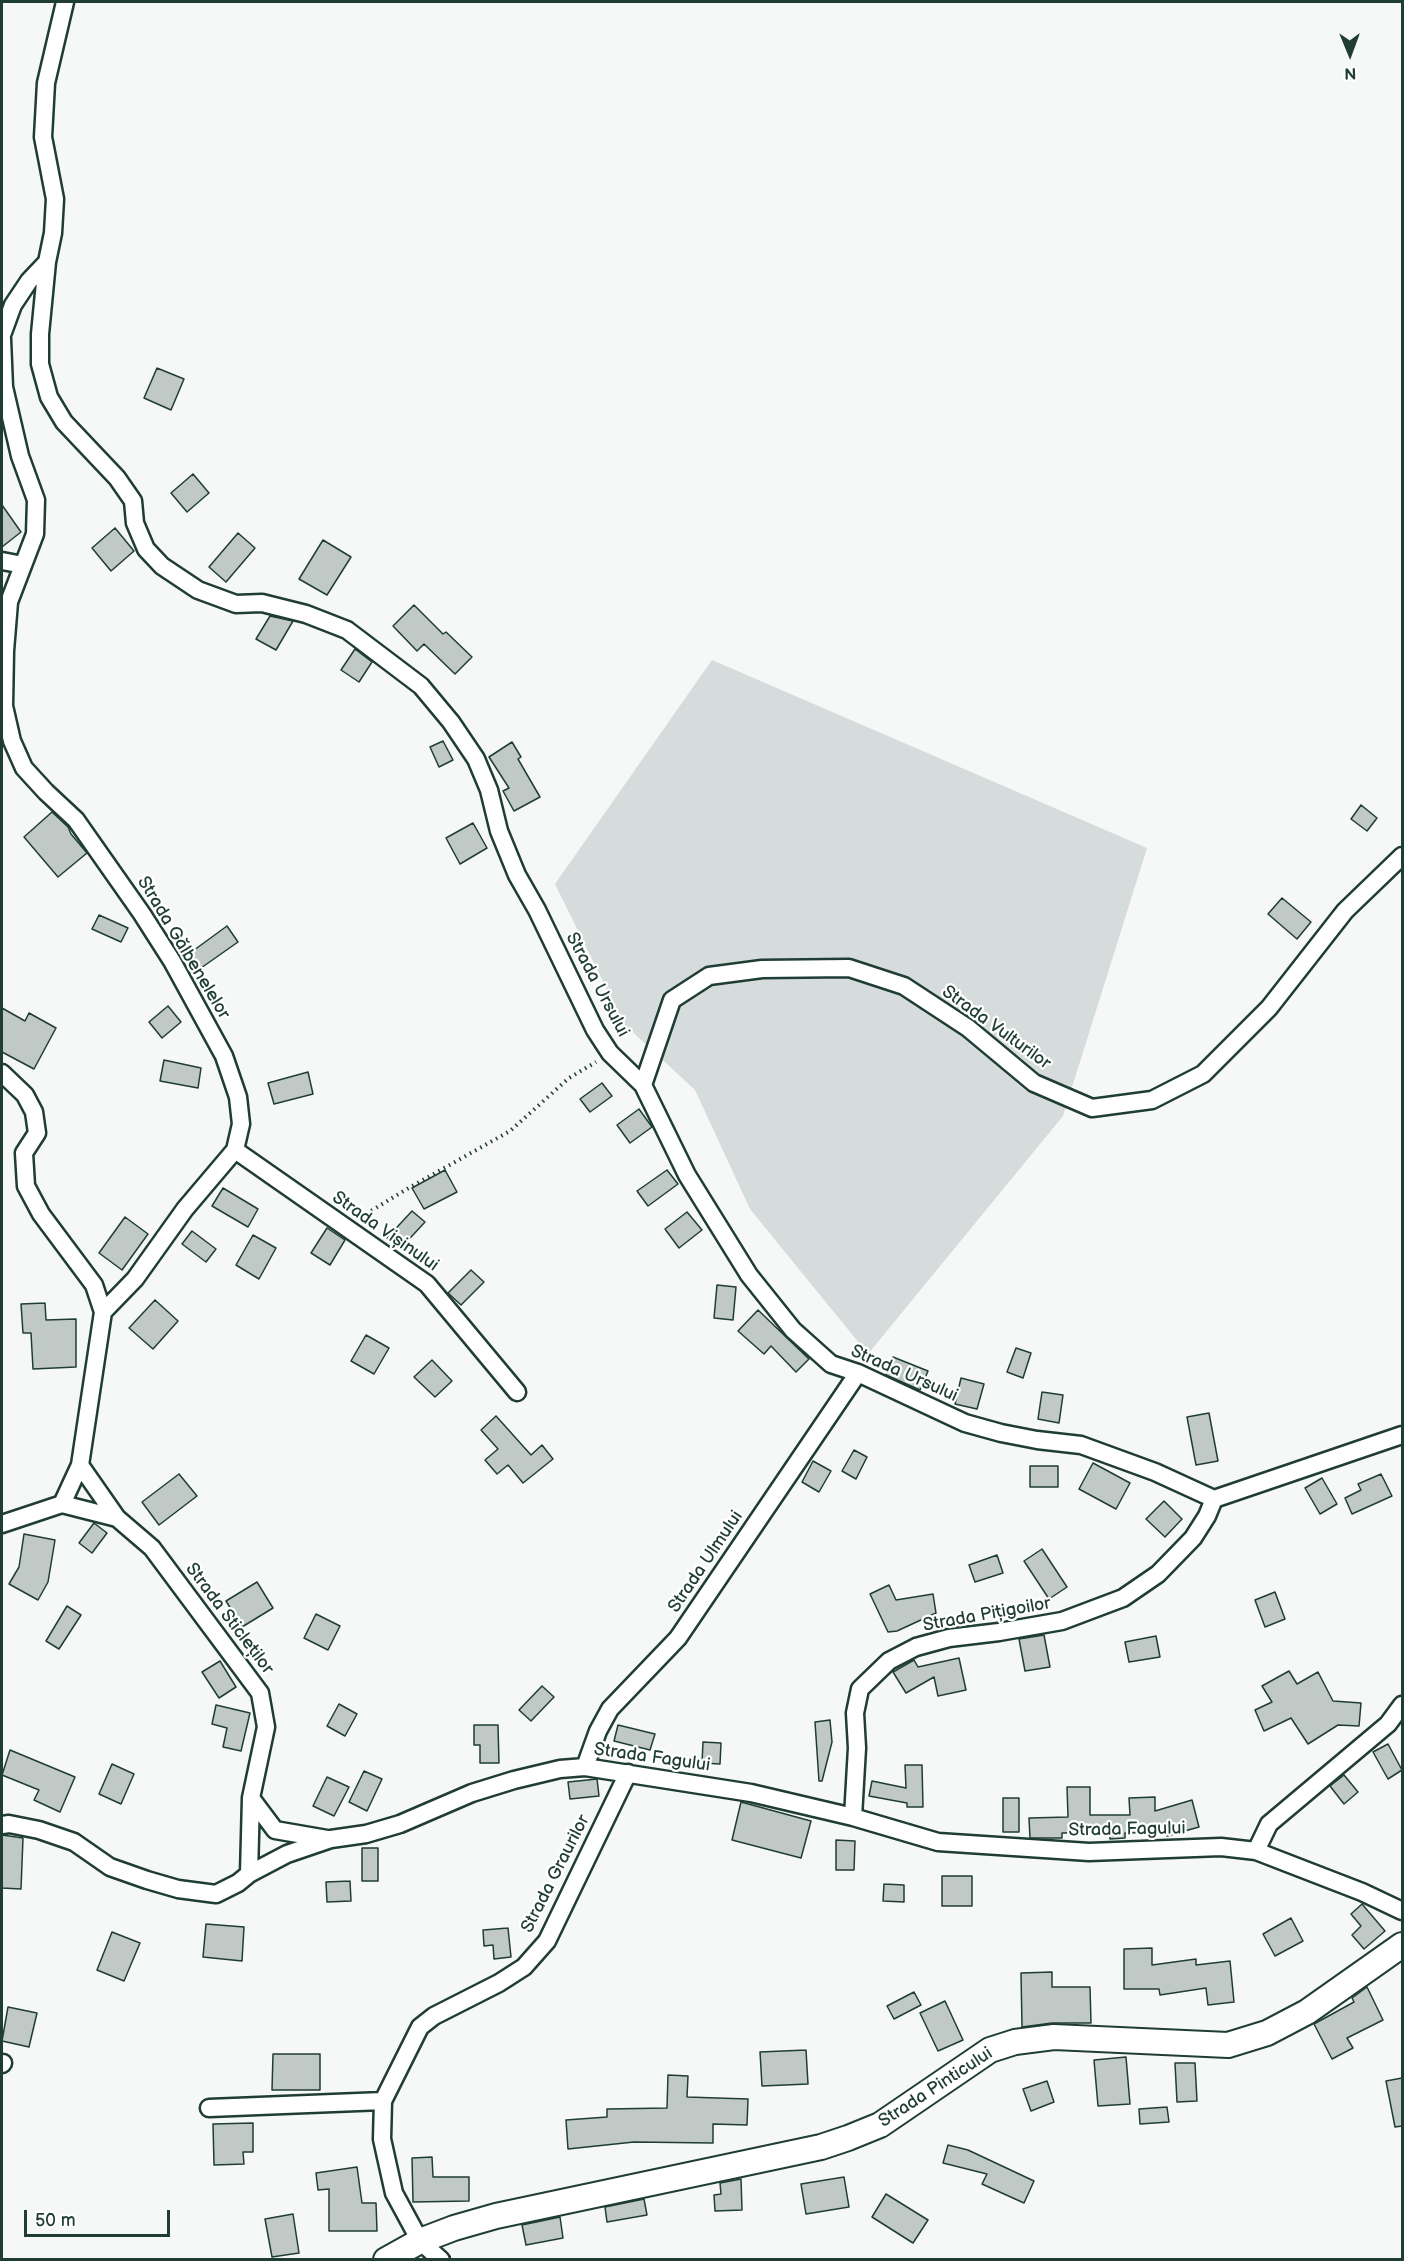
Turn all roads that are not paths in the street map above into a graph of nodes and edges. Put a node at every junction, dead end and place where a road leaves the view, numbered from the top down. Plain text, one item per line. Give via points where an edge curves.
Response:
1 (65, 2) edge
2 (47, 262) junction
3 (2, 337) edge
4 (2, 561) edge
5 (23, 565) junction
6 (1402, 856) edge
7 (2, 1073) edge
8 (643, 1085) junction
9 (235, 1150) junction
10 (103, 1312) junction
11 (858, 1373) junction
12 (517, 1392) dead end
13 (1402, 1435) edge
14 (80, 1465) junction
15 (1214, 1499) junction
16 (62, 1504) junction
17 (117, 1518) junction
18 (2, 1524) edge
19 (1402, 1705) edge
20 (585, 1767) junction
21 (628, 1773) junction
22 (251, 1798) junction
23 (853, 1817) junction
24 (2, 1825) edge
25 (331, 1839) junction
26 (1256, 1851) junction
27 (249, 1874) junction
28 (1402, 1911) edge
29 (1402, 1945) edge
30 (383, 2100) junction
31 (209, 2108) dead end
32 (420, 2241) junction
33 (386, 2259) edge
34 (441, 2259) edge

1 - 2 street via 45,94 43,137 55,199
2 - 3 street, Strada Gălbenelelor via 13,304
2 - 8 street, Strada Ursului via 40,364 49,397 64,422 128,493 146,549 162,566 198,590 236,604 262,603 306,614 347,630 421,686 476,759 517,875 595,1030 610,1053
3 - 5 street, Strada Gălbenelelor via 4,387 20,456 36,500 35,534
4 - 5 street
5 - 9 street, Strada Gălbenelelor via 9,602 5,651 4,706 12,741 24,768 76,820 142,914 224,1056 238,1097 241,1124
6 - 8 street, Strada Vulturilor via 1345,911 1269,1008 1203,1074 1152,1100 1092,1108 1034,1083 968,1028 904,986 849,968 762,969 709,976 672,1000
7 - 10 street via 26,1095 34,1112 37,1133 24,1153 26,1186 40,1214 94,1285
8 - 11 street, Strada Ursului via 687,1175 749,1275 808,1344 831,1364
9 - 10 street, Strada Gălbenelelor via 185,1209 135,1279
9 - 12 street, Strada Vișinului via 427,1284
10 - 14 street
11 - 15 street, Strada Ursului via 965,1423 1037,1440 1081,1445
11 - 20 street, Strada Ulmului via 678,1638 610,1709
13 - 15 street
14 - 16 street
14 - 17 street, Strada Sticleților
15 - 23 street, Strada Pițigoilor via 1193,1538 1158,1574 1123,1598 1062,1621 949,1638 916,1647 888,1661 860,1689 855,1713
16 - 17 street, Strada Sticleților
16 - 18 street
17 - 22 street, Strada Sticleților via 152,1548 260,1692 266,1727
19 - 26 street via 1388,1724 1269,1824
20 - 21 street, Strada Fagului
20 - 25 street, Strada Fagului via 514,1780 400,1824
21 - 23 street, Strada Fagului via 751,1793
21 - 30 street, Strada Graurilor via 548,1941 524,1967 420,2027
22 - 25 street via 275,1830
22 - 27 street, Strada Sticleților
23 - 26 street, Strada Fagului via 938,1842 1089,1852 1221,1847
24 - 27 street, Strada Fagului via 39,1830 74,1842 110,1867 178,1888 216,1894
25 - 27 street, Strada Fagului via 287,1854
26 - 28 street, Strada Fagului
29 - 32 main road, Strada Pinticului via 1307,2012 1268,2033 1227,2045 1054,2037 1014,2042 990,2050 880,2125 848,2138 496,2216
30 - 31 street
30 - 32 street, Strada Graurilor via 382,2139 394,2193
32 - 33 main road, Strada Pinticului
32 - 34 street

